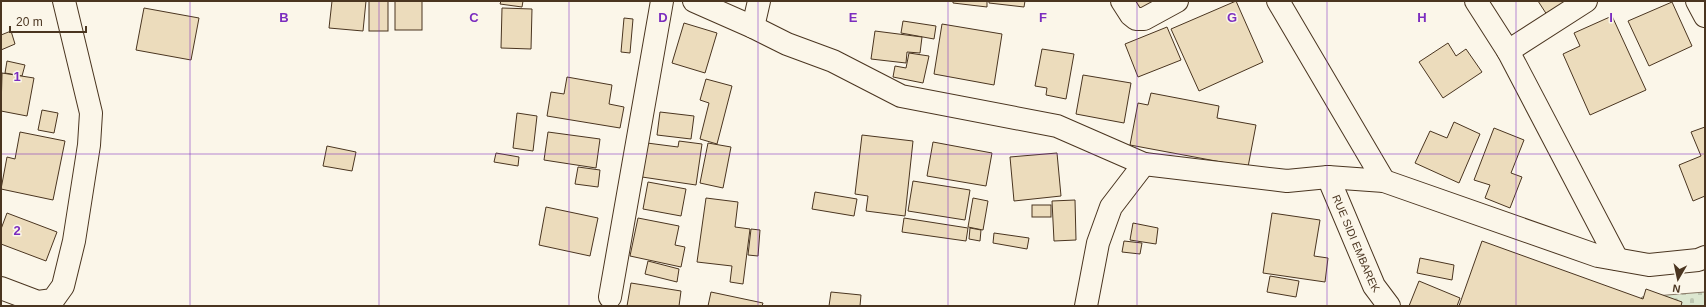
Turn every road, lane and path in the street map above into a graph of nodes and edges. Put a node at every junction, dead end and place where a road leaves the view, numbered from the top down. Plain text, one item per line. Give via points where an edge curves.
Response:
1 (64, 1) edge
2 (662, 1) edge
3 (694, 1) edge
4 (759, 1) edge
5 (1122, 1) edge
6 (1177, 1) edge
7 (1278, 1) edge
8 (1476, 1) edge
9 (1586, 1) edge
10 (1697, 1) edge
11 (1705, 16) edge
12 (754, 27) junction
13 (1508, 51) junction
14 (1144, 164) junction
15 (1328, 177) junction
16 (1384, 181) junction
17 (1705, 257) edge
18 (1617, 259) junction
19 (1, 288) edge
20 (610, 297) dead end
21 (1086, 306) edge
22 (1389, 306) edge

1 - 19 street via 91,113 89,145 74,241 62,286 53,300 38,302
2 - 20 street
3 - 12 street
4 - 12 street
5 - 6 street via 1136,20 1144,19
7 - 16 street
8 - 13 street
9 - 13 street
10 - 11 street
12 - 14 street via 787,44 833,61 901,96 1057,126
13 - 18 street
14 - 15 street via 1287,181
14 - 21 street via 1111,207 1098,243
15 - 16 street
15 - 22 street, RUE SIDI EMBAREK via 1374,286
16 - 18 street via 1598,256
17 - 18 street via 1649,265

